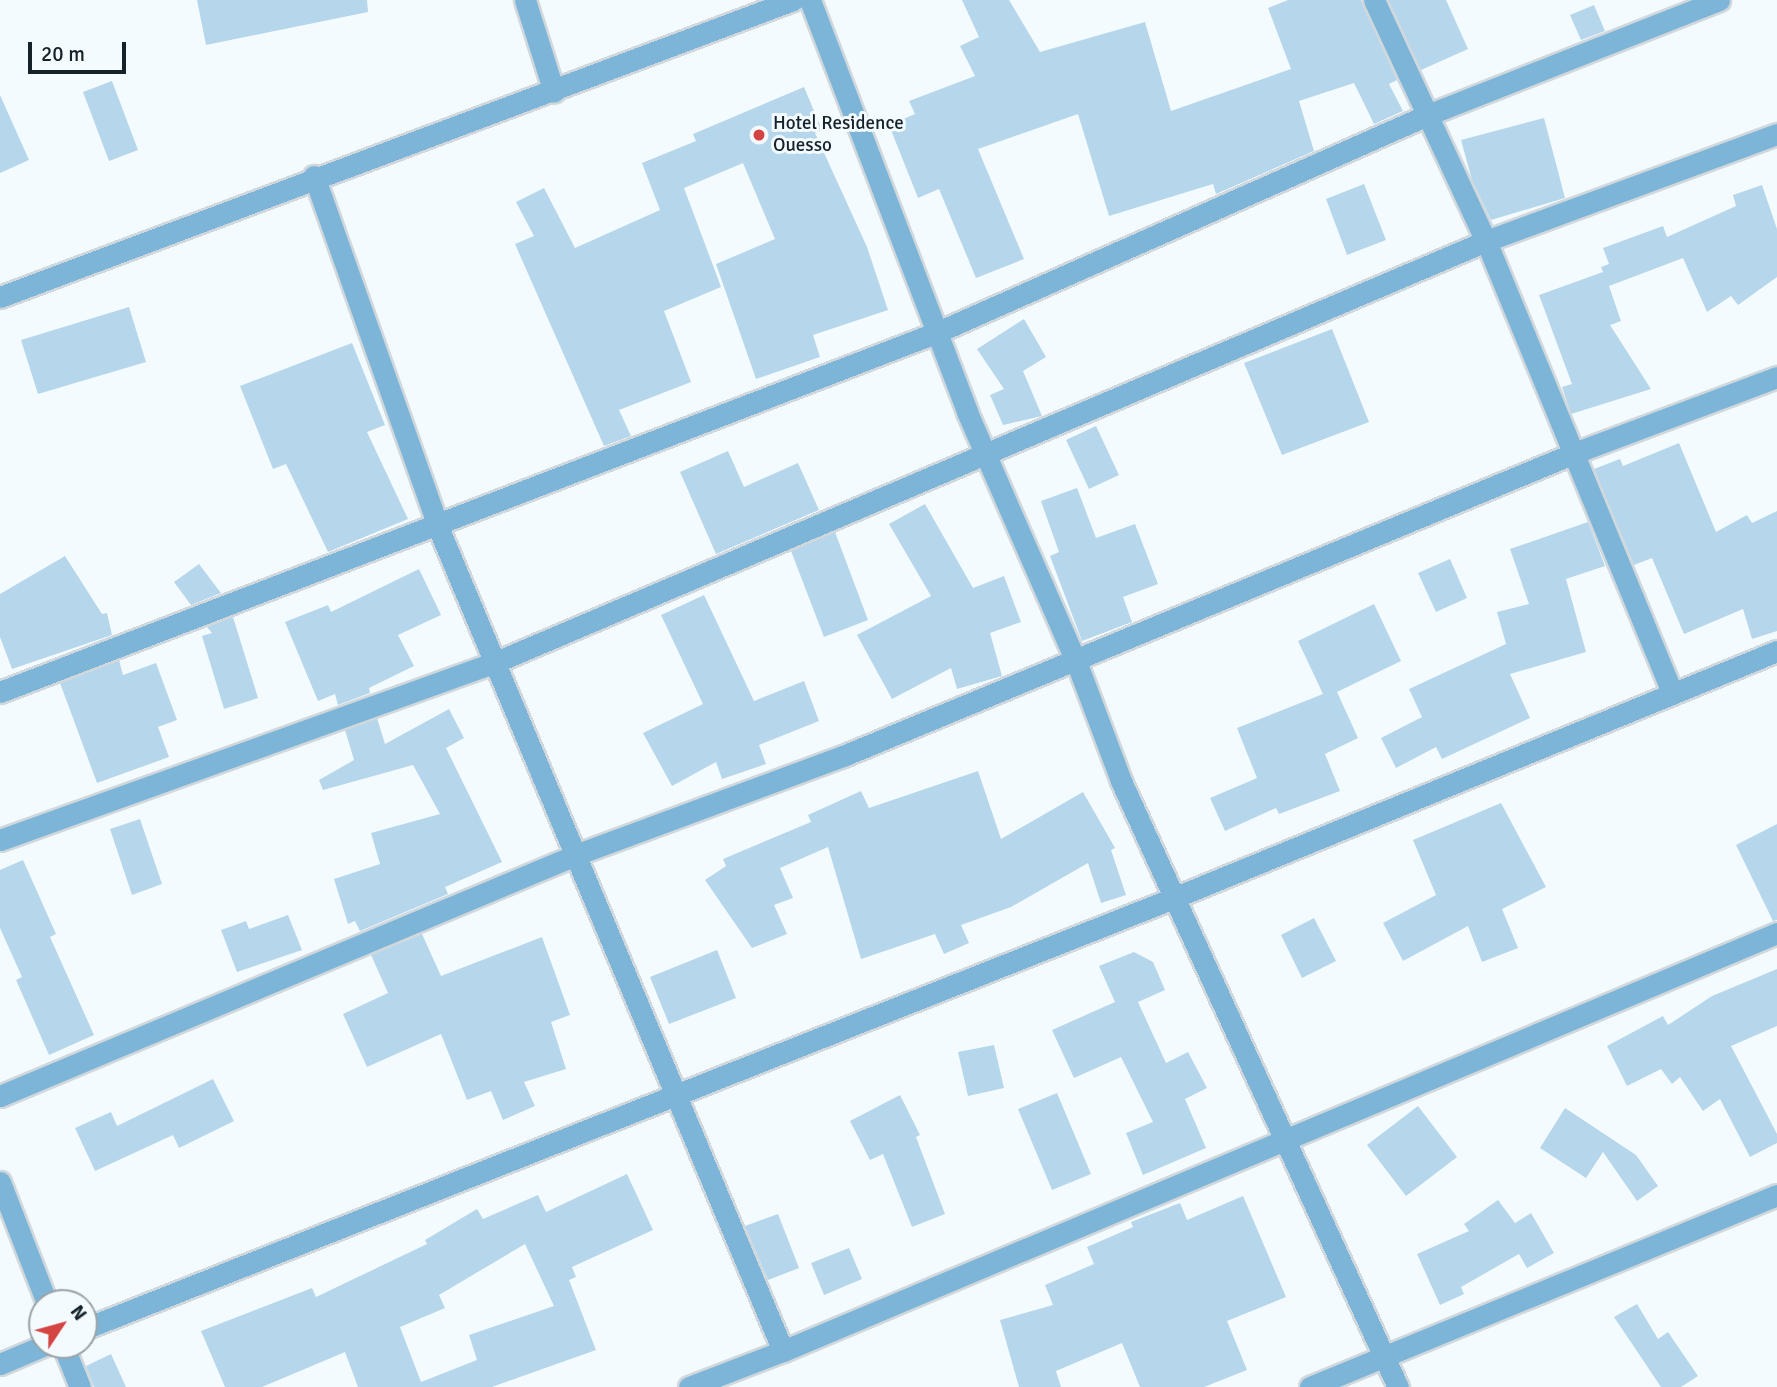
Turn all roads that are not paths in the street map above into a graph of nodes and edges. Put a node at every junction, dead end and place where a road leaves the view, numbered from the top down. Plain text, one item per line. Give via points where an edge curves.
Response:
1 (525, 0) edge
2 (793, 0) edge
3 (810, 0) edge
4 (1374, 0) edge
5 (1719, 0) edge
6 (554, 92) junction
7 (1425, 116) junction
8 (1777, 134) edge
9 (314, 176) junction
10 (1486, 241) junction
11 (0, 297) edge
12 (938, 332) junction
13 (1777, 376) edge
14 (1572, 454) junction
15 (986, 455) junction
16 (438, 527) junction
17 (1777, 651) edge
18 (1076, 661) junction
19 (496, 662) junction
20 (0, 692) edge
21 (1672, 693) junction
22 (0, 840) edge
23 (578, 855) junction
24 (1171, 899) junction
25 (1777, 933) edge
26 (0, 1096) edge
27 (677, 1096) junction
28 (1281, 1139) junction
29 (0, 1182) edge
30 (1777, 1195) edge
31 (42, 1289) edge
32 (98, 1323) edge
33 (783, 1351) junction
34 (28, 1352) edge
35 (1385, 1355) junction
36 (69, 1359) edge
37 (0, 1364) edge
38 (80, 1387) edge
39 (689, 1387) edge
40 (1310, 1387) edge
41 (1398, 1387) edge

1 - 6 street
2 - 6 street
3 - 12 street
4 - 7 street
5 - 7 street
6 - 9 street
7 - 10 street
7 - 12 street
8 - 10 street
9 - 11 street
9 - 16 street
10 - 14 street
10 - 15 street
12 - 15 street
12 - 16 street
13 - 14 street
14 - 18 street
14 - 21 street
15 - 18 street
15 - 19 street
16 - 19 street
16 - 20 street
17 - 21 street
18 - 23 street via 844,756
18 - 24 street
19 - 22 street
19 - 23 street
21 - 24 street
23 - 26 street
23 - 27 street
24 - 27 street
24 - 28 street
25 - 28 street
27 - 32 street
27 - 33 street
28 - 33 street
28 - 35 street
29 - 31 street
30 - 35 street
33 - 39 street
34 - 37 street
35 - 40 street
35 - 41 street
36 - 38 street

